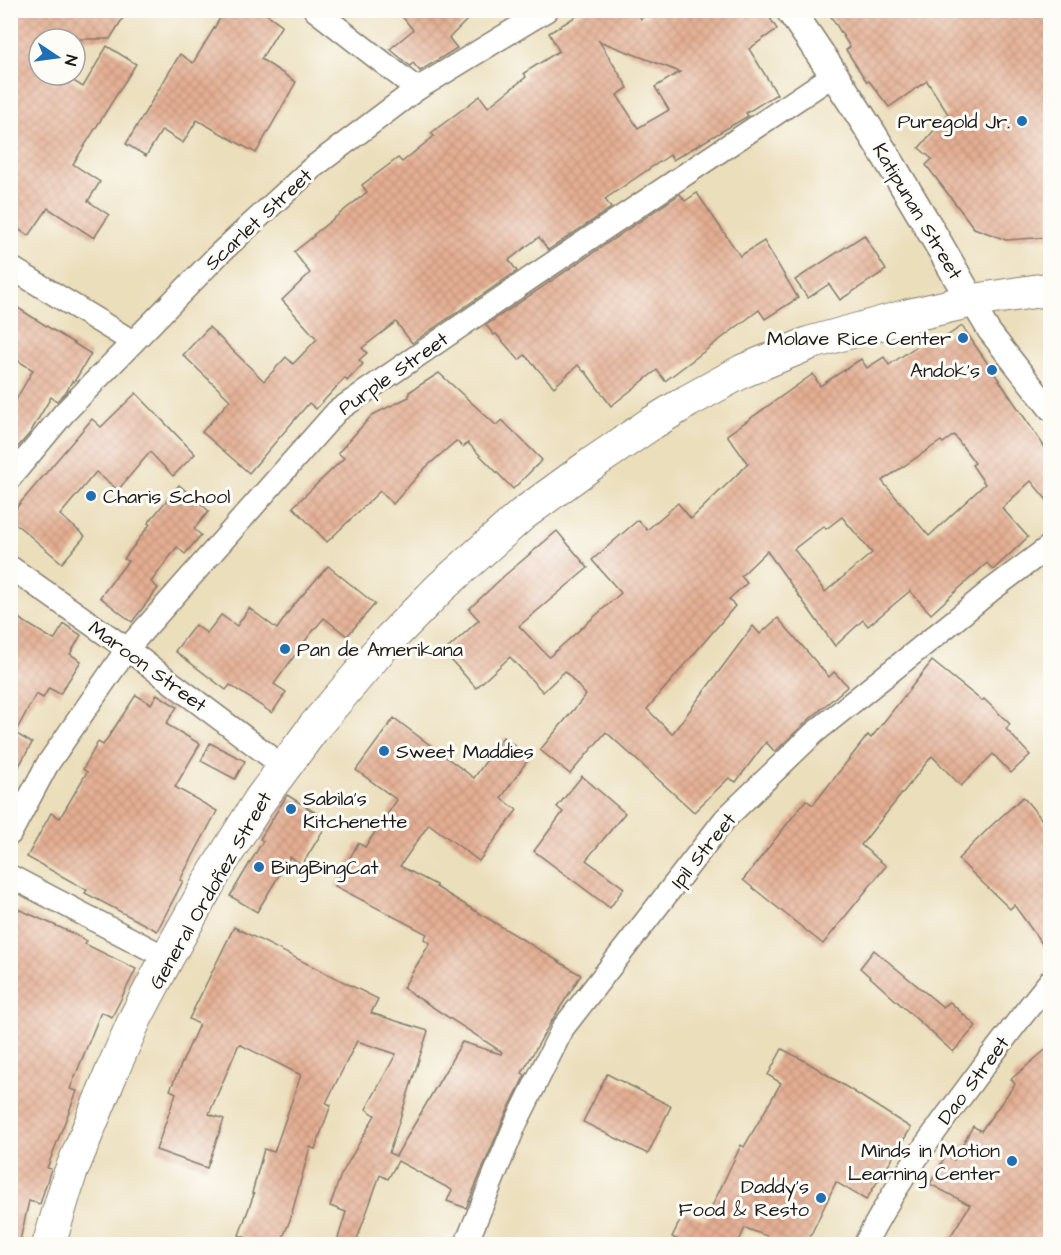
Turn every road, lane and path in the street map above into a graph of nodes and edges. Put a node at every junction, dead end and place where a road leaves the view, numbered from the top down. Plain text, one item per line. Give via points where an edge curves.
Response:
1 (315, 10) edge
2 (547, 10) edge
3 (790, 10) edge
4 (835, 74) junction
5 (417, 89) junction
6 (10, 267) edge
7 (1050, 289) edge
8 (971, 301) junction
9 (133, 342) junction
10 (1050, 410) edge
11 (10, 478) edge
12 (1050, 546) edge
13 (10, 567) edge
14 (127, 649) junction
15 (284, 767) junction
16 (10, 834) edge
17 (10, 876) edge
18 (167, 958) junction
19 (1050, 981) edge
20 (49, 1245) edge
21 (466, 1245) edge
22 (865, 1245) edge

1 - 5 street
2 - 5 street, Scarlet Street
3 - 4 street, Katipunan Street
4 - 8 street, Katipunan Street via 911,195
4 - 14 street, Purple Street via 337,411
5 - 9 street, Scarlet Street via 312,168 220,253
6 - 9 street
7 - 8 main road, General Ordoñez Street
8 - 10 street, Katipunan Street via 989,331
8 - 15 main road, General Ordoñez Street via 787,352 724,381 621,443 523,514 440,588 368,663
9 - 11 street, Scarlet Street via 64,413
12 - 21 street, Ipil Street via 814,733 725,819 563,1028 515,1125
13 - 14 street, Maroon Street
14 - 15 street, Maroon Street
14 - 16 street, Purple Street via 47,765
15 - 18 main road, General Ordoñez Street via 239,832
17 - 18 street
18 - 20 main road, General Ordoñez Street via 136,1017 92,1119 70,1174
19 - 22 street, Dao Street via 928,1140

